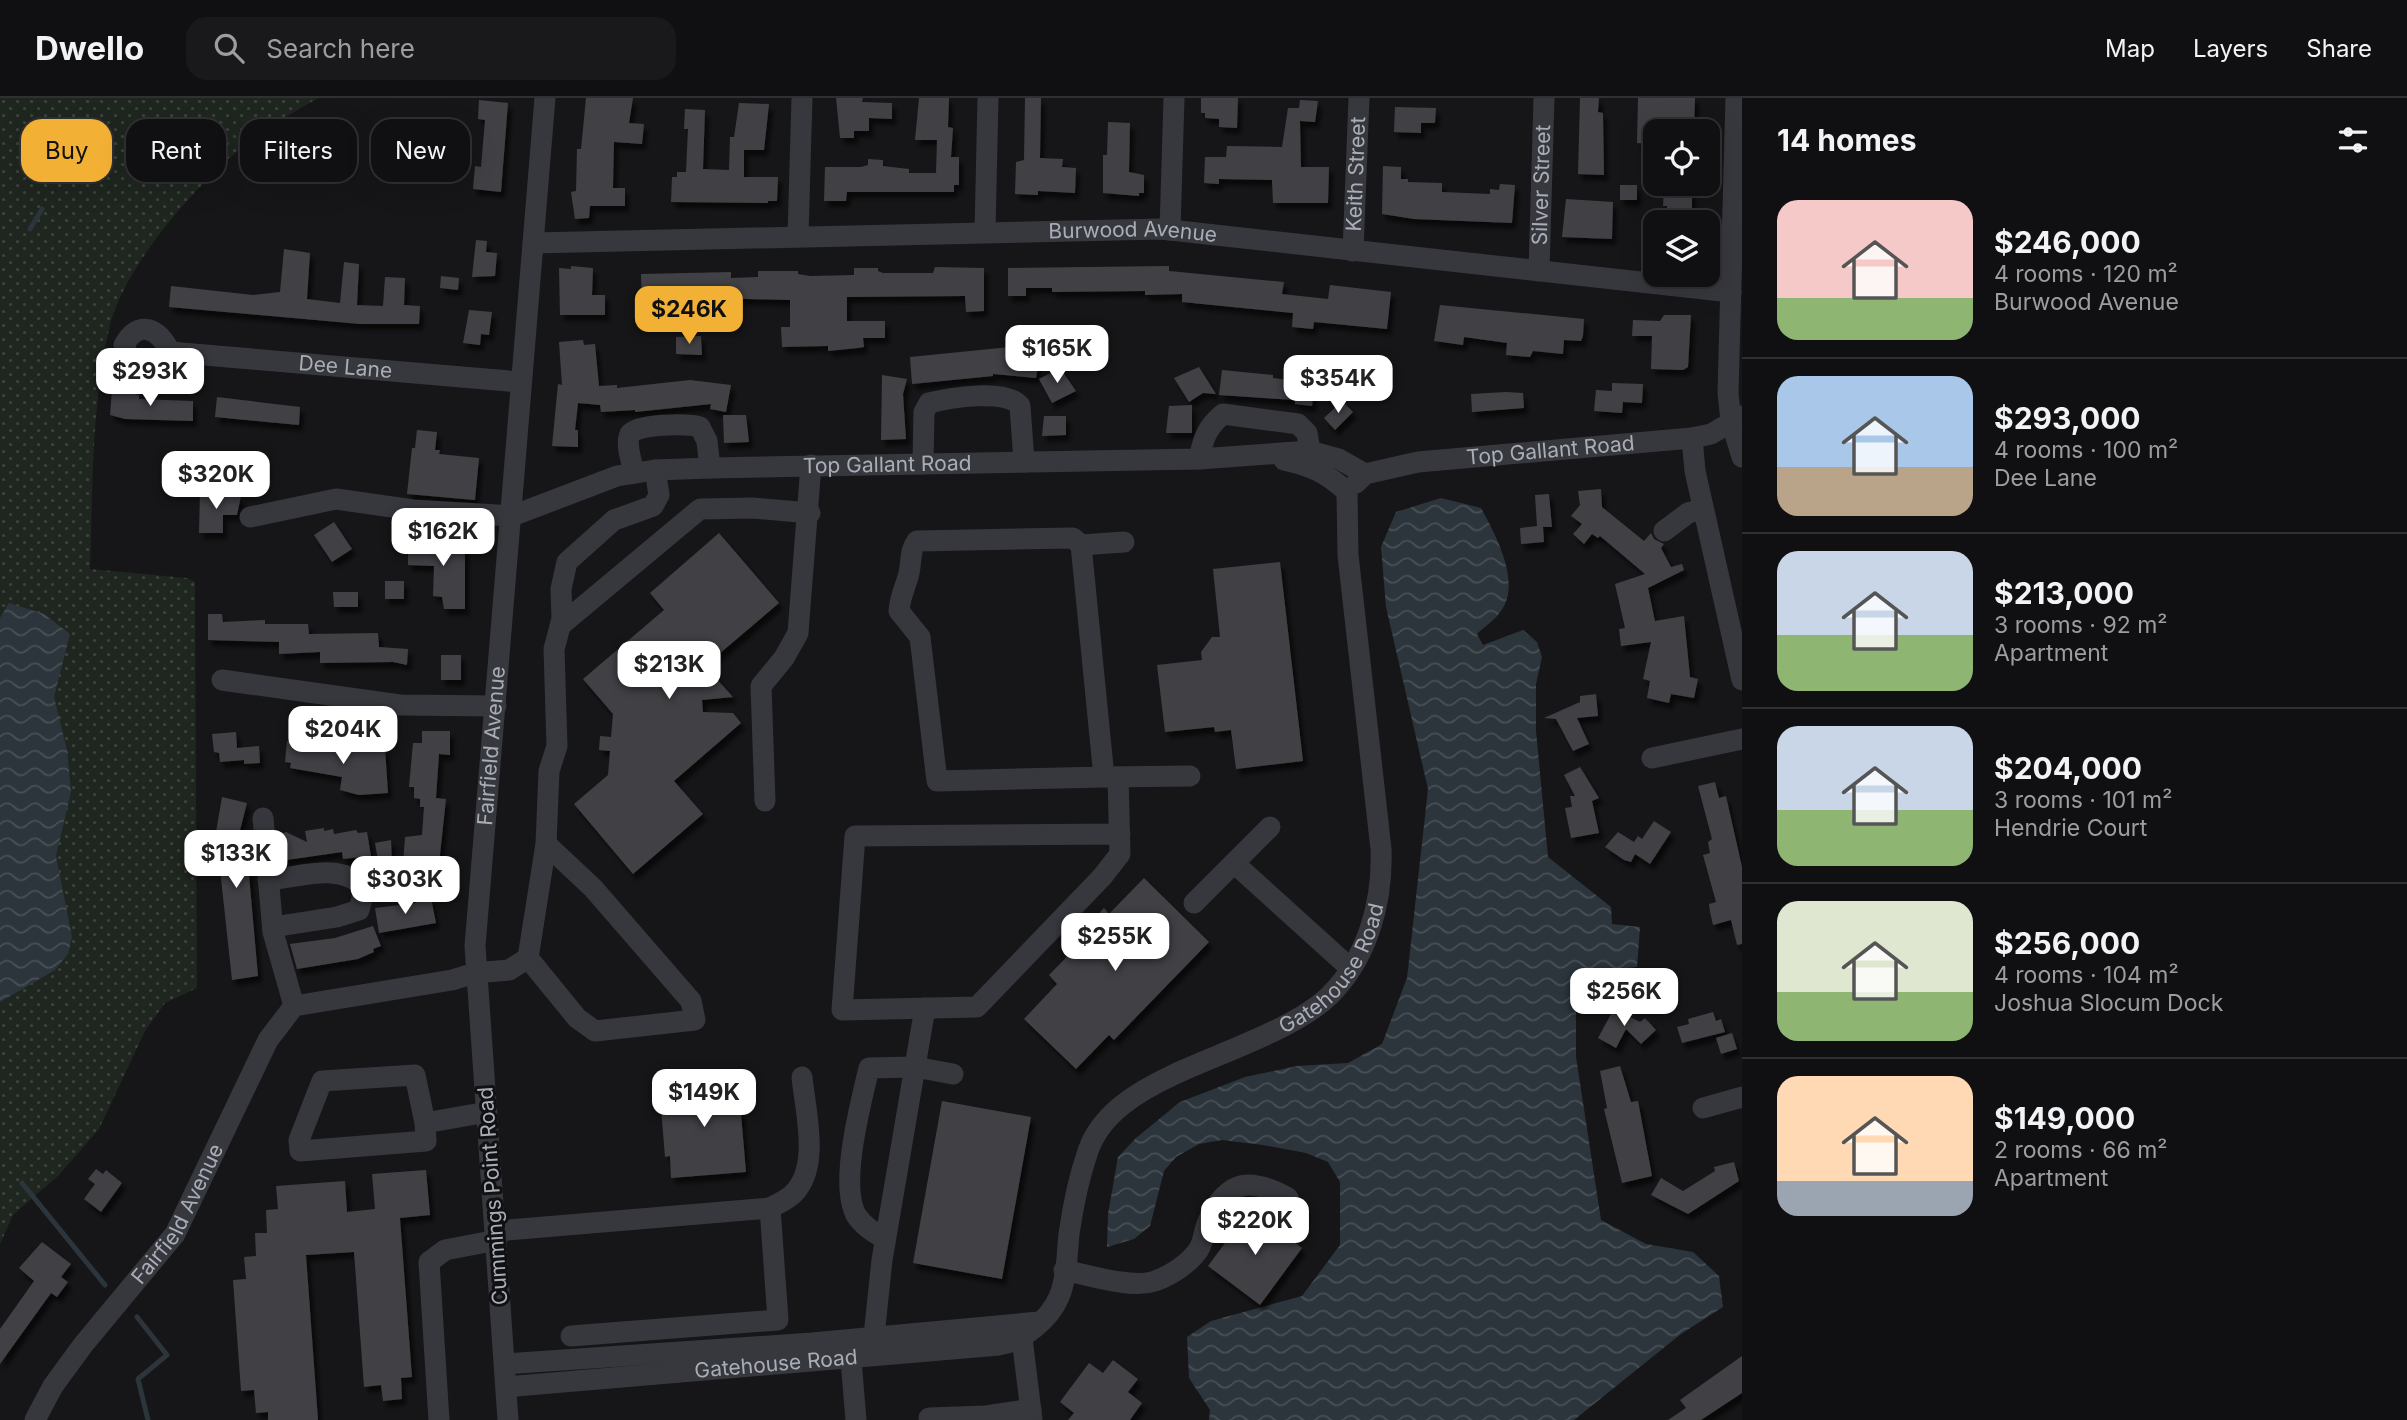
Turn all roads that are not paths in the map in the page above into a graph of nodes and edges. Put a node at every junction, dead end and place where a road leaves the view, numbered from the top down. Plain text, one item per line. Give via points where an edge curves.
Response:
1 (545, 98) edge
2 (802, 98) edge
3 (988, 98) edge
4 (1174, 98) edge
5 (1359, 98) edge
6 (1544, 98) edge
7 (1736, 98) edge
8 (1170, 230) junction
9 (985, 231) junction
10 (798, 236) junction
11 (533, 243) junction
12 (1353, 251) junction
13 (1539, 271) junction
14 (1731, 292) junction
15 (170, 352) dead end
16 (520, 382) junction
17 (1737, 419) edge
18 (1692, 438) junction
19 (1310, 451) junction
20 (1269, 456) junction
21 (1742, 457) edge
22 (1199, 459) junction
23 (1024, 462) junction
24 (923, 464) junction
25 (811, 466) junction
26 (710, 468) junction
27 (644, 471) junction
28 (1365, 474) junction
29 (1347, 492) junction
30 (1703, 509) junction
31 (810, 513) junction
32 (512, 516) junction
33 (250, 517) dead end
34 (1664, 531) dead end
35 (1124, 542) dead end
36 (1081, 545) junction
37 (561, 625) junction
38 (222, 680) dead end
39 (1742, 680) edge
40 (496, 706) junction
41 (1742, 739) edge
42 (1652, 758) dead end
43 (1190, 776) dead end
44 (1111, 777) junction
45 (765, 802) dead end
46 (262, 818) dead end
47 (1270, 827) dead end
48 (1120, 834) junction
49 (546, 844) junction
50 (1234, 863) junction
51 (439, 877) dead end
52 (268, 880) junction
53 (365, 887) junction
54 (1194, 903) dead end
55 (272, 927) junction
56 (528, 958) junction
57 (1350, 968) junction
58 (475, 973) junction
59 (294, 1006) junction
60 (925, 1008) junction
61 (915, 1067) junction
62 (953, 1074) dead end
63 (802, 1077) dead end
64 (1742, 1097) edge
65 (1703, 1108) dead end
66 (486, 1112) junction
67 (425, 1123) junction
68 (1288, 1198) dead end
69 (770, 1208) junction
70 (497, 1236) junction
71 (886, 1239) junction
72 (1064, 1270) junction
73 (1039, 1322) junction
74 (571, 1336) dead end
75 (874, 1336) junction
76 (1022, 1338) junction
77 (851, 1360) junction
78 (505, 1364) junction
79 (506, 1387) junction
80 (1032, 1415) edge
81 (929, 1418) edge
82 (987, 1418) edge
83 (35, 1420) edge
84 (439, 1420) edge
85 (508, 1420) edge
86 (856, 1420) edge

1 - 11 street, Fairfield Avenue
2 - 10 street
3 - 9 street
4 - 8 street
5 - 12 street, Keith Street
6 - 13 street, Silver Street
7 - 14 street
8 - 9 street, Burwood Avenue
8 - 12 street, Burwood Avenue
9 - 10 street, Burwood Avenue
10 - 11 street, Burwood Avenue
11 - 16 street, Fairfield Avenue
12 - 13 street, Burwood Avenue
13 - 14 street, Burwood Avenue
14 - 17 street via 1728,375
15 - 16 street, Dee Lane
16 - 32 street, Fairfield Avenue
17 - 18 street, Top Gallant Road via 1711,434
17 - 21 street
18 - 28 street, Top Gallant Road via 1418,463
18 - 30 street
19 - 20 street, Top Gallant Road
19 - 22 street via 1307,433 1298,424 1223,414 1203,436
19 - 28 street, Top Gallant Road via 1339,459
20 - 22 street, Top Gallant Road
20 - 29 street, Top Gallant Road via 1312,466
22 - 23 street, Top Gallant Road
23 - 24 street, Top Gallant Road
23 - 24 street via 1020,406 1000,395 929,403 924,412
24 - 25 street, Top Gallant Road
25 - 26 street, Top Gallant Road
25 - 31 street
26 - 27 street, Top Gallant Road
26 - 27 street via 700,427 660,426 631,432 629,439
27 - 32 street, Top Gallant Road via 602,481
27 - 37 street via 659,495 653,506 614,520 567,562
28 - 29 street
29 - 57 street, Gatehouse Road via 1348,555 1382,874 1374,918
30 - 34 street via 1688,513
30 - 39 street
31 - 37 street via 700,509
31 - 45 street via 798,633 761,686
32 - 33 street via 413,510 336,499
32 - 40 street, Fairfield Avenue
35 - 36 street
36 - 44 street
36 - 44 street via 1073,538 917,541 910,550 899,611 920,637 937,781
37 - 49 street via 554,649 557,746 549,771
38 - 40 street via 388,704
40 - 58 street, Fairfield Avenue
41 - 42 street
43 - 44 street
44 - 48 street
46 - 52 street
47 - 50 street
48 - 60 street via 1120,854 1102,877 977,1007
48 - 60 street via 855,836 842,1010
49 - 56 street
49 - 56 street via 593,888 691,1001 695,1020 594,1031 577,1018
50 - 54 street
50 - 57 street
51 - 53 street
52 - 53 street via 335,871 352,875
52 - 55 street
53 - 55 street via 359,910
55 - 59 street
56 - 58 street via 509,970
57 - 72 street, Gatehouse Road via 1329,996 1304,1014 1145,1087 1101,1127 1079,1182
58 - 59 street
58 - 66 street, Cummings Point Road
59 - 83 street, Fairfield Avenue via 268,1040 175,1234 79,1351
60 - 61 street
61 - 62 street
61 - 71 street
61 - 71 street via 869,1068 855,1133 850,1181 855,1214 868,1229
63 - 69 street via 809,1147 806,1165 792,1195
64 - 65 street
66 - 67 street
66 - 70 street, Cummings Point Road
67 - 67 street via 426,1141 300,1151 299,1140 322,1081 415,1075
68 - 72 street via 1265,1186 1247,1184 1230,1189 1209,1219 1199,1249 1178,1269 1153,1282 1124,1282
69 - 70 street
69 - 74 street via 778,1320
70 - 78 street, Cummings Point Road
70 - 84 street via 445,1250 429,1262
71 - 75 street
72 - 73 street, Gatehouse Road via 1059,1297
73 - 75 street, Gatehouse Road
73 - 76 street, Gatehouse Road
75 - 78 street, Gatehouse Road
76 - 77 street, Gatehouse Road via 999,1345
76 - 80 street
77 - 79 street, Gatehouse Road
77 - 86 street
78 - 79 street, Cummings Point Road
79 - 85 street, Cummings Point Road
80 - 82 street
81 - 82 street

